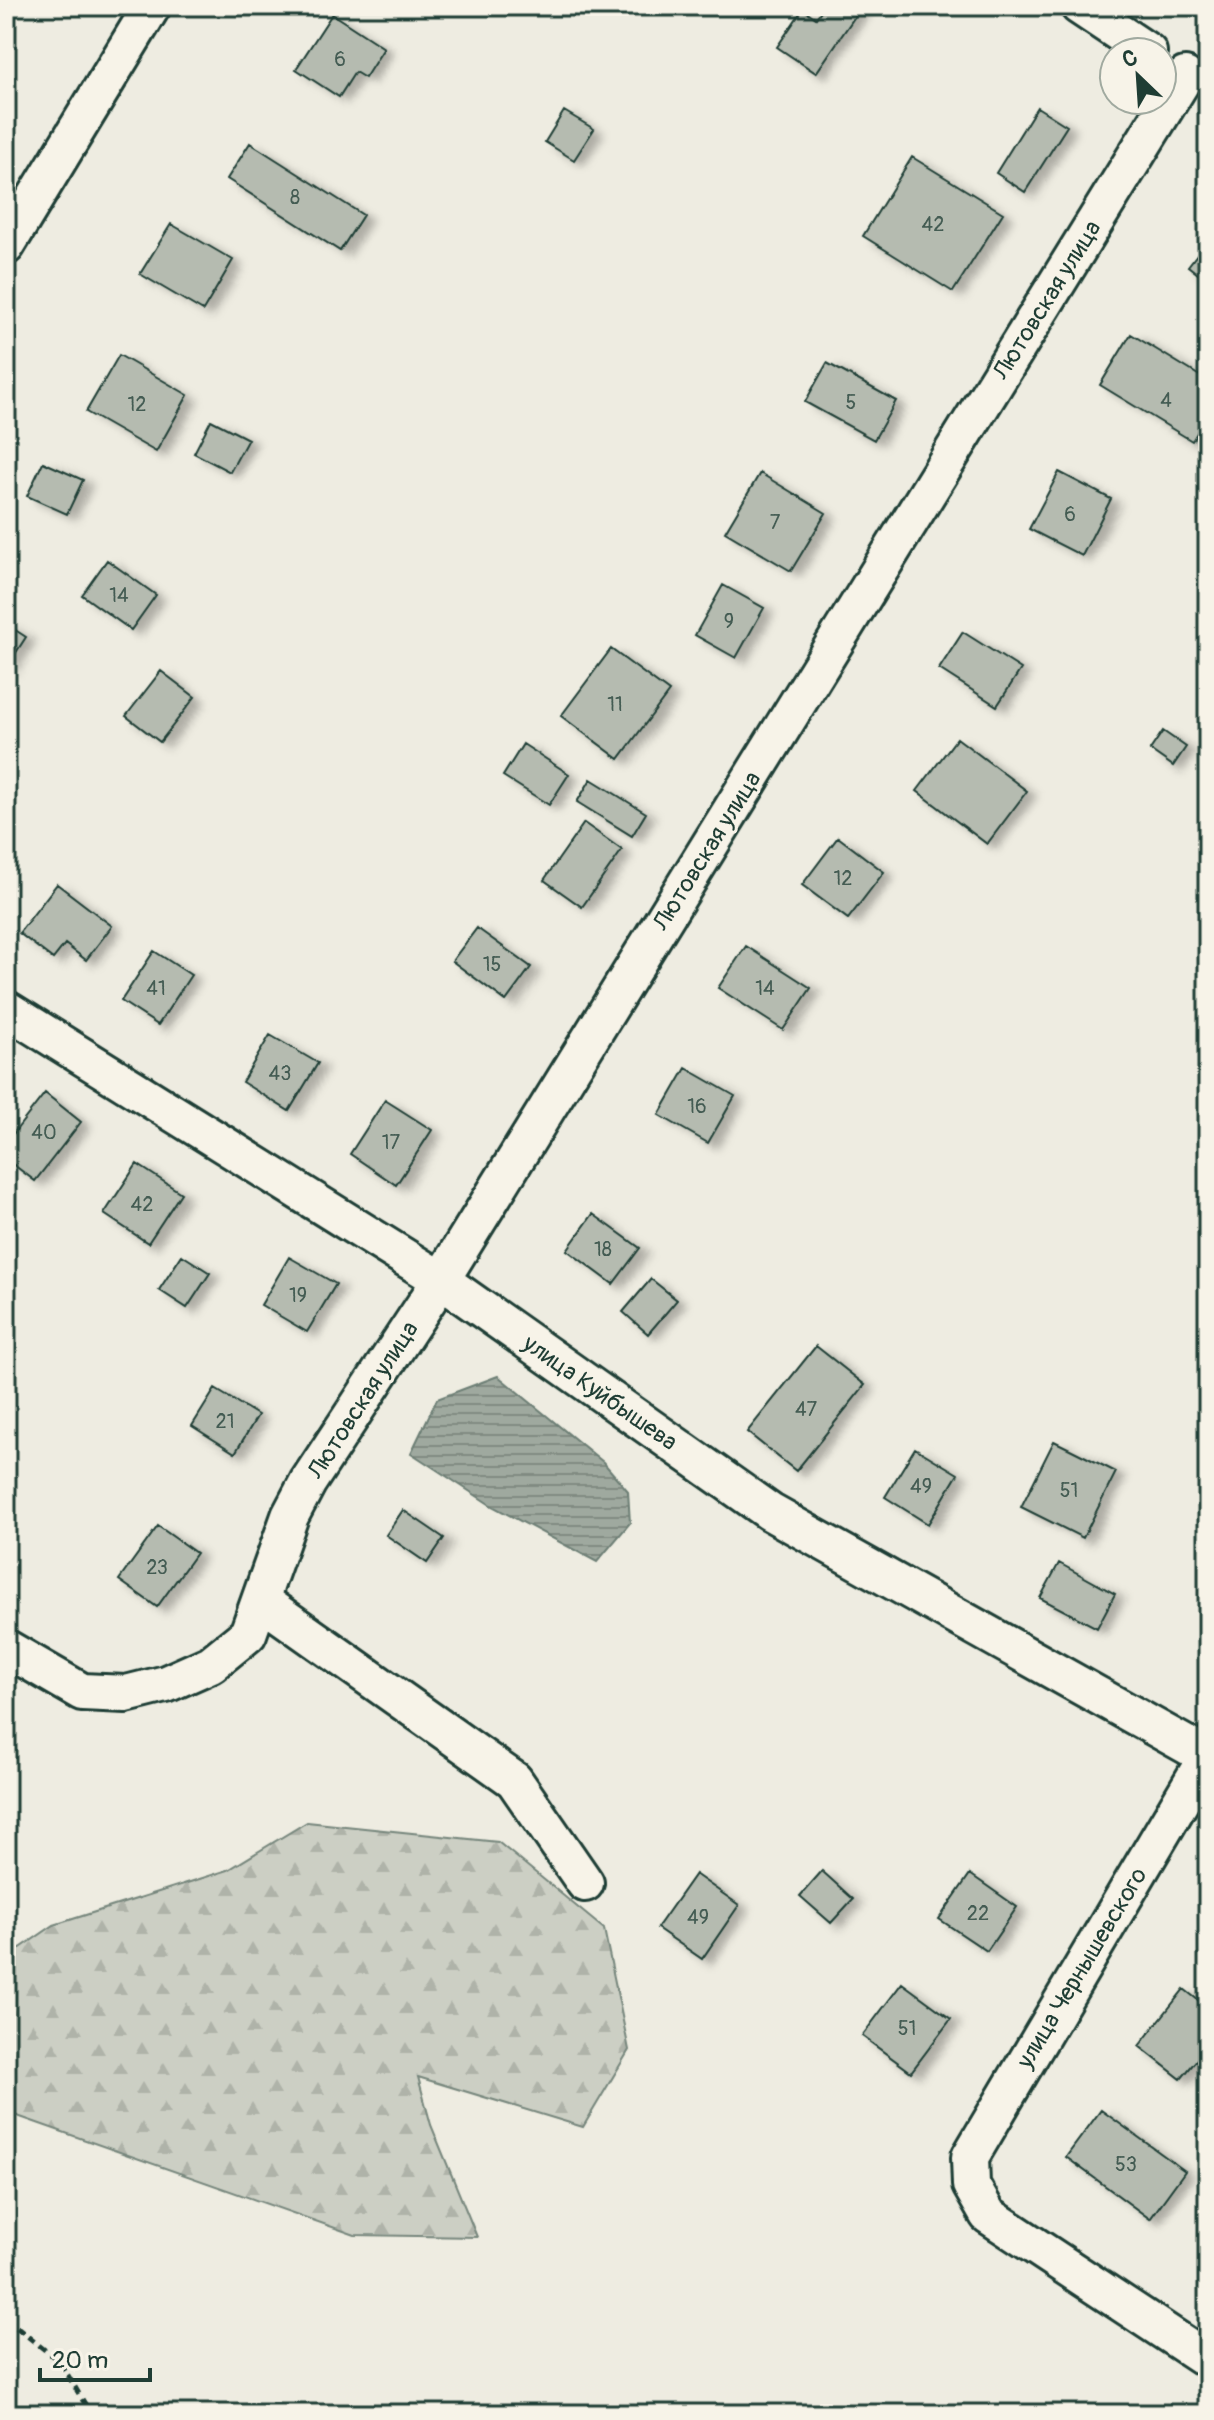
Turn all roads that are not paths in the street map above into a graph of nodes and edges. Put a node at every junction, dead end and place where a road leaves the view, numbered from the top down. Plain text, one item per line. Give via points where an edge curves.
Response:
1 (152, 6) edge
2 (1079, 6) edge
3 (1124, 36) edge
4 (1185, 76) edge
5 (6, 246) edge
6 (6, 1009) edge
7 (441, 1280) junction
8 (261, 1601) junction
9 (6, 1648) edge
10 (1208, 1756) edge
11 (585, 1883) dead end
12 (1208, 2360) edge

1 - 5 street
2 - 3 street
4 - 7 street, Лютовская улица
6 - 7 street, улица Куйбышева
7 - 8 street, Лютовская улица via 308,1482 290,1516
7 - 10 street, улица Куйбышева via 770,1512
8 - 9 street, Лютовская улица via 248,1634 211,1664 126,1694 82,1692
8 - 11 street via 514,1780
10 - 12 street, улица Чернышевского via 970,2157 971,2185 988,2215

